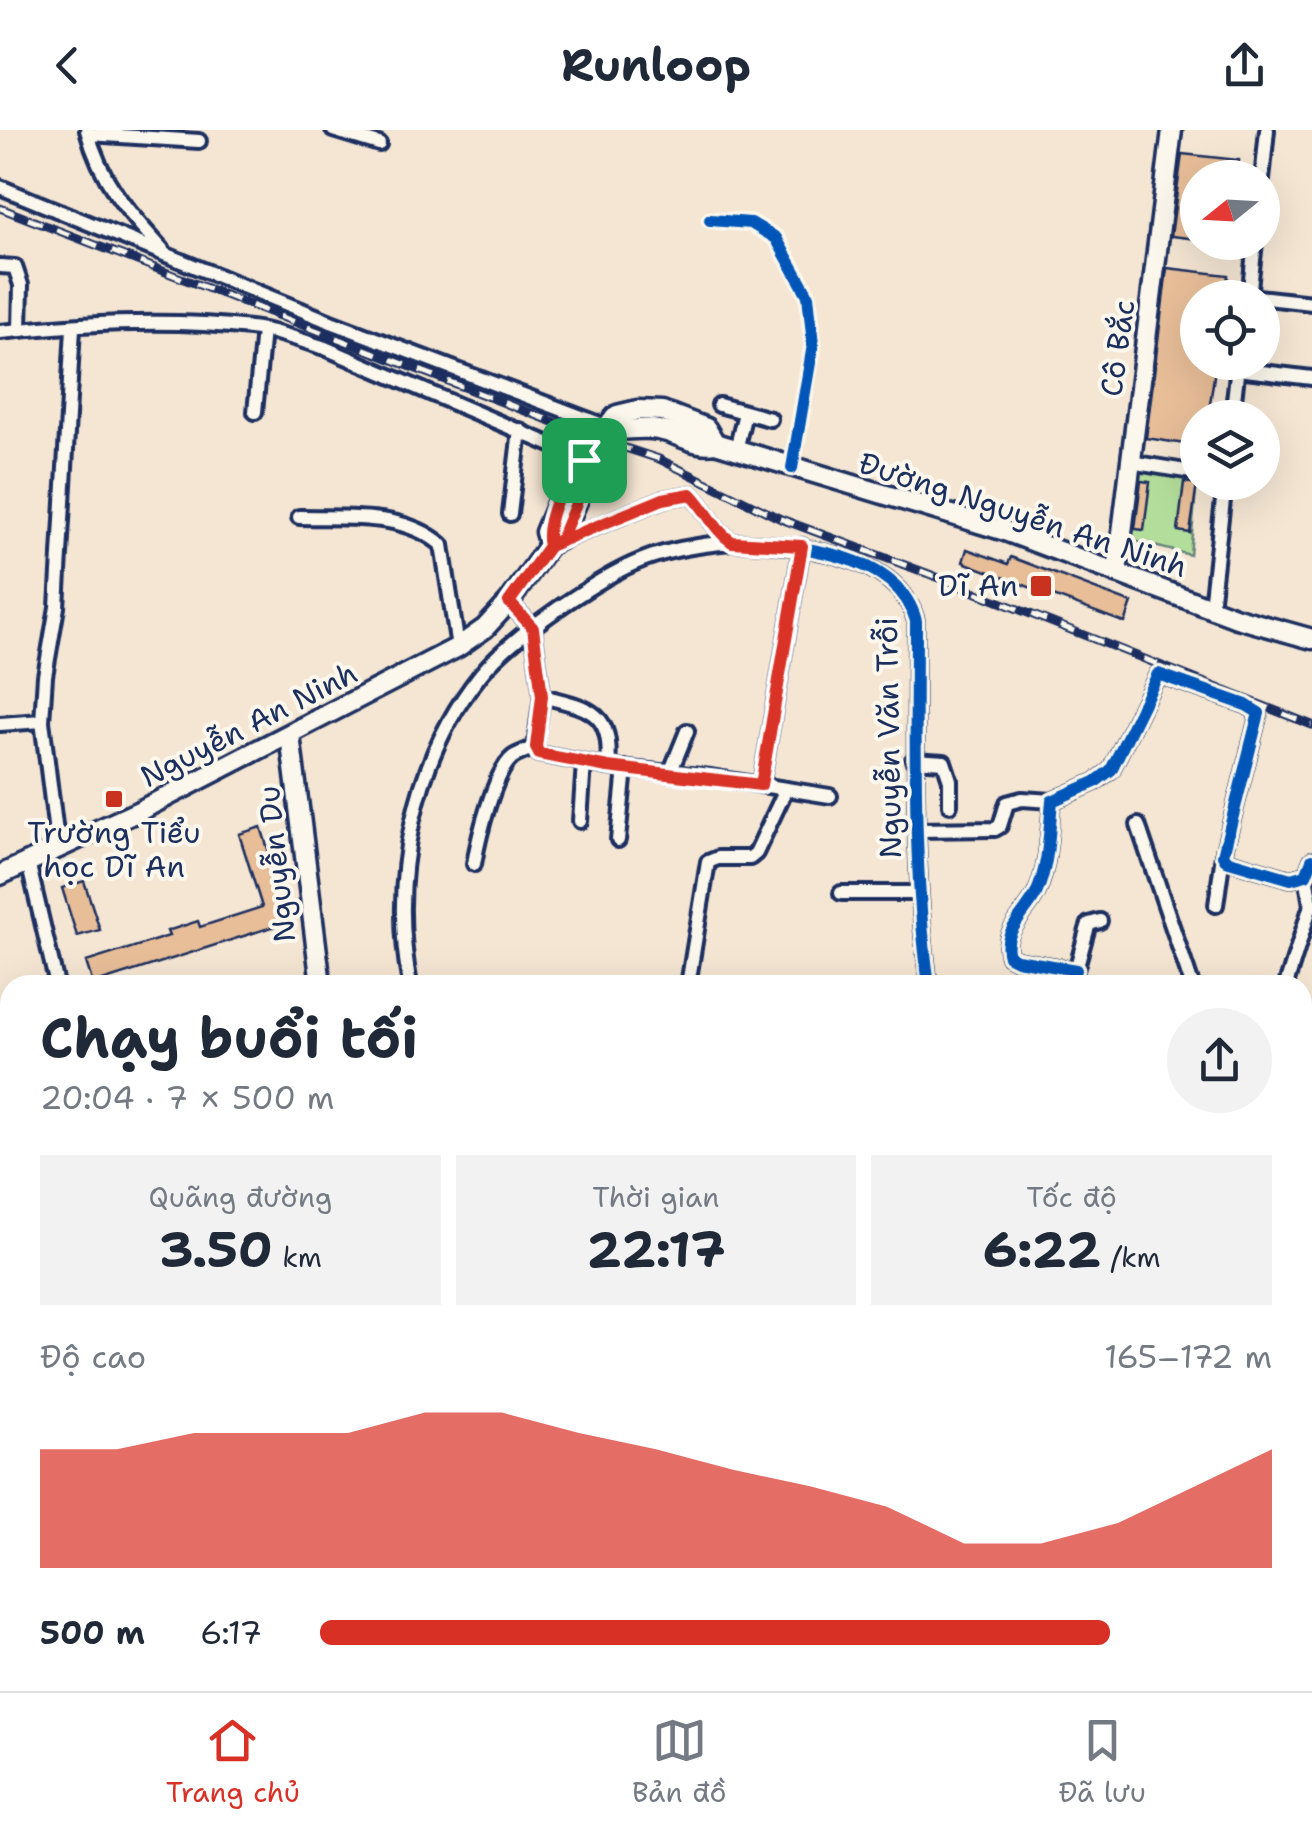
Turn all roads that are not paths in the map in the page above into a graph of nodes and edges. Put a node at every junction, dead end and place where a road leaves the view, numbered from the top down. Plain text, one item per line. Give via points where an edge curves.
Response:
1 (333, 130) edge
2 (1172, 130) edge
3 (1267, 130) edge
4 (88, 132) edge
5 (199, 142) dead end
6 (378, 144) dead end
7 (1264, 160) edge
8 (0, 187) edge
9 (165, 252) junction
10 (0, 266) edge
11 (1280, 299) edge
12 (1312, 302) edge
13 (73, 328) junction
14 (20, 330) junction
15 (263, 330) junction
16 (0, 332) edge
17 (1280, 373) edge
18 (1312, 378) edge
19 (719, 406) dead end
20 (255, 412) dead end
21 (745, 412) junction
22 (770, 420) dead end
23 (608, 427) junction
24 (520, 430) junction
25 (736, 450) junction
26 (584, 460) junction
27 (1130, 462) junction
28 (1180, 470) edge
29 (1223, 500) edge
30 (510, 514) dead end
31 (299, 517) dead end
32 (732, 542) junction
33 (549, 546) junction
34 (802, 546) junction
35 (1117, 573) junction
36 (509, 602) junction
37 (1211, 607) junction
38 (533, 628) junction
39 (1312, 639) edge
40 (458, 647) junction
41 (542, 696) junction
42 (42, 720) junction
43 (0, 724) edge
44 (687, 731) dead end
45 (290, 736) junction
46 (536, 747) junction
47 (913, 760) junction
48 (584, 763) junction
49 (608, 767) junction
50 (626, 768) junction
51 (670, 772) junction
52 (761, 785) junction
53 (786, 789) junction
54 (830, 796) dead end
55 (1052, 801) junction
56 (950, 805) dead end
57 (580, 821) dead end
58 (1138, 825) dead end
59 (916, 830) junction
60 (618, 840) dead end
61 (58, 849) junction
62 (1223, 855) junction
63 (1312, 860) edge
64 (28, 862) junction
65 (474, 864) dead end
66 (1306, 874) junction
67 (0, 875) edge
68 (842, 893) dead end
69 (918, 894) junction
70 (1216, 905) dead end
71 (1100, 921) dead end
72 (1076, 970) junction
73 (55, 975) edge
74 (320, 975) edge
75 (408, 975) edge
76 (690, 975) edge
77 (927, 975) edge
78 (1075, 975) edge
79 (1189, 975) edge
80 (1289, 975) edge

1 - 6 street
2 - 27 main road, Cô Bắc
3 - 7 street
4 - 5 street
4 - 9 street via 109,187
8 - 9 street
9 - 23 street
10 - 14 street via 15,267 21,285
11 - 12 street
13 - 14 street
13 - 15 street via 135,323
13 - 42 street via 57,607
14 - 16 street
15 - 20 street
15 - 24 street via 325,348
17 - 18 street
19 - 21 street
21 - 22 street
21 - 25 street
23 - 25 main road, Đường Nguyễn An Ninh via 617,415 662,411 706,428 715,443
23 - 26 main road
24 - 26 street
24 - 30 street
25 - 35 main road, Đường Nguyễn An Ninh via 1005,531
26 - 33 main road via 572,468 545,532
27 - 28 street
27 - 35 main road, Cô Bắc
29 - 37 street
31 - 40 street via 374,518 428,534 442,545
32 - 33 street via 691,494 676,494
32 - 34 street, Nguyễn Văn Trỗi
32 - 38 street, Nguyễn Văn Trỗi via 681,546 626,564
33 - 36 main road
34 - 47 street, Nguyễn Văn Trỗi via 873,569 912,603
34 - 52 street
35 - 37 main road, Đường Nguyễn An Ninh
36 - 38 street
36 - 40 main road, Nguyễn An Ninh
37 - 39 main road, Đường Nguyễn An Ninh
38 - 41 street
38 - 75 street, Nguyễn Văn Trỗi via 484,670 457,707 417,802 402,932
40 - 45 main road, Nguyễn An Ninh
41 - 46 street
41 - 49 street via 582,706 600,719 611,738
42 - 43 street
42 - 61 street
44 - 51 street
45 - 61 main road, Nguyễn An Ninh
45 - 74 main road, Nguyễn Du
46 - 48 street via 547,757
46 - 65 street via 504,768
47 - 56 street via 944,762
47 - 59 street, Nguyễn Văn Trỗi
48 - 49 street
48 - 57 street
49 - 50 street
50 - 51 street
50 - 60 street
51 - 52 street
52 - 53 street
53 - 54 street
53 - 76 street via 750,858 708,862
55 - 59 street via 1007,803 995,828
55 - 62 street via 1111,770 1161,673 1260,712
55 - 72 street via 1037,892 1006,946 1016,960
58 - 79 street
59 - 69 street, Nguyễn Văn Trỗi
61 - 64 main road, Nguyễn An Ninh
62 - 66 street via 1291,880
62 - 70 street
63 - 66 street
64 - 67 main road, Nguyễn An Ninh
64 - 73 street
66 - 80 street via 1311,904
68 - 69 street
69 - 77 street, Nguyễn Văn Trỗi
71 - 72 street via 1089,924
72 - 78 street

